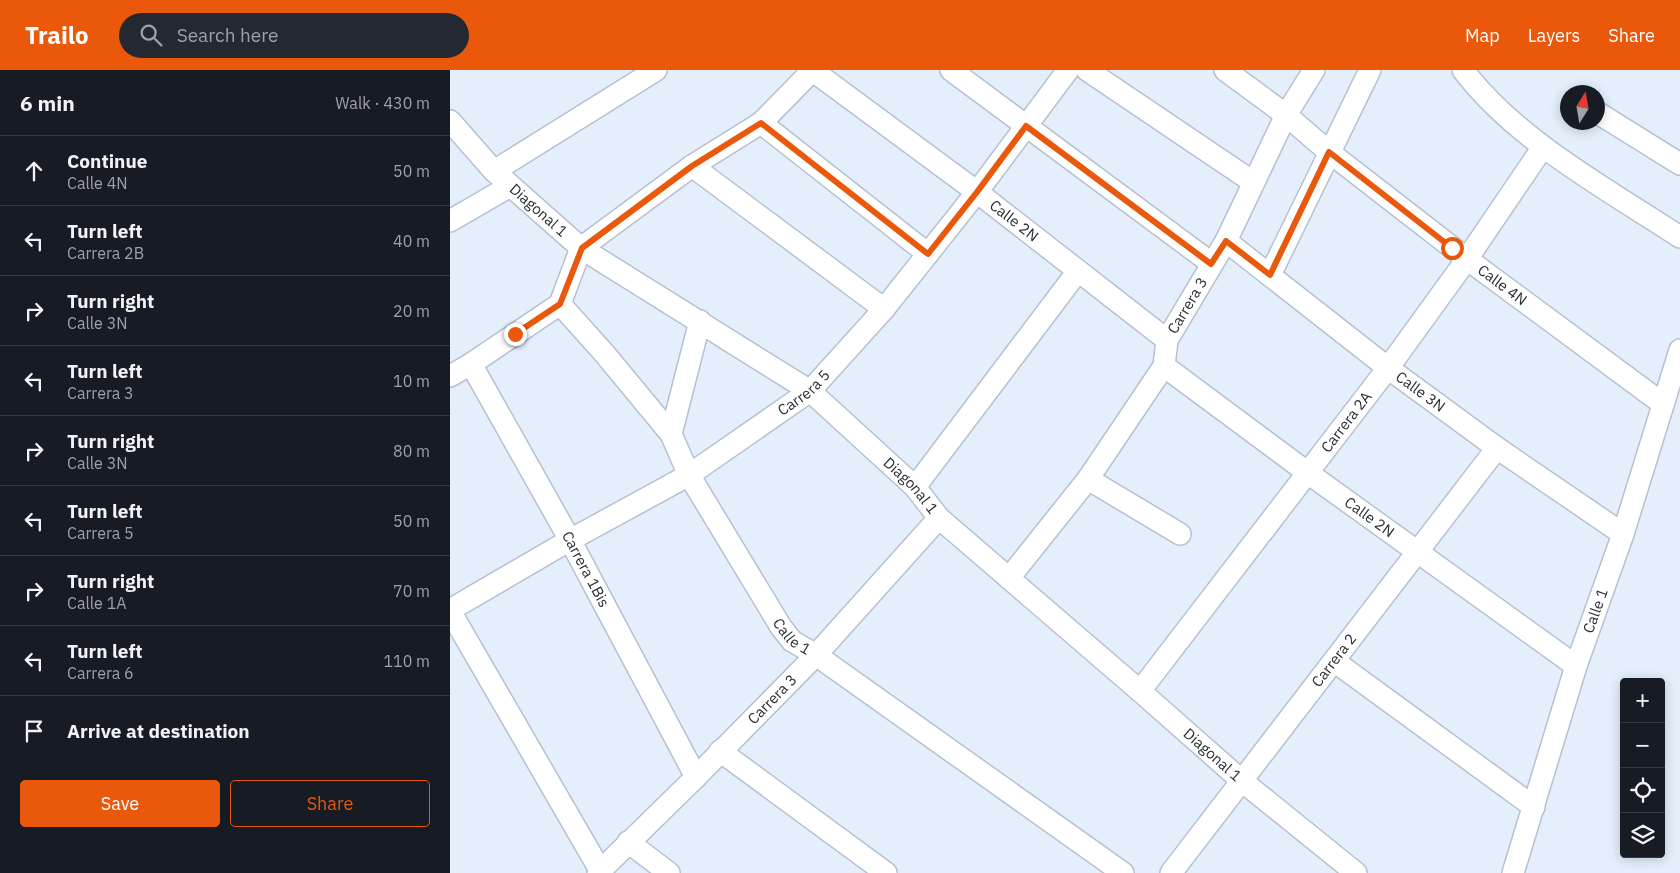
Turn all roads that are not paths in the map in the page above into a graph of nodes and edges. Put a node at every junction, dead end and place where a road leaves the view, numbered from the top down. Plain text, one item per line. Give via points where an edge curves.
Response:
1 (656, 70) edge
2 (812, 70) edge
3 (951, 70) edge
4 (1068, 70) edge
5 (1087, 70) edge
6 (1225, 70) edge
7 (1314, 70) edge
8 (1370, 70) edge
9 (1463, 70) edge
10 (1286, 115) junction
11 (1605, 117) edge
12 (450, 121) edge
13 (761, 123) junction
14 (1026, 126) junction
15 (1543, 147) junction
16 (1329, 152) junction
17 (1680, 164) edge
18 (692, 166) junction
19 (494, 171) junction
20 (1253, 182) junction
21 (510, 186) junction
22 (977, 192) junction
23 (450, 221) edge
24 (1680, 237) edge
25 (1226, 241) junction
26 (582, 248) junction
27 (928, 254) junction
28 (1467, 259) junction
29 (1211, 264) junction
30 (1078, 271) junction
31 (1270, 275) junction
32 (560, 304) junction
33 (884, 309) junction
34 (700, 321) junction
35 (1167, 340) junction
36 (1680, 350) edge
37 (471, 364) junction
38 (1164, 366) junction
39 (1388, 368) junction
40 (450, 376) edge
41 (810, 391) junction
42 (1664, 404) junction
43 (671, 434) junction
44 (1497, 448) junction
45 (1308, 473) junction
46 (689, 475) junction
47 (1088, 479) junction
48 (915, 487) junction
49 (939, 518) junction
50 (1180, 534) dead end
51 (1623, 534) junction
52 (570, 540) junction
53 (1418, 551) junction
54 (1010, 578) junction
55 (450, 610) edge
56 (816, 655) junction
57 (1334, 661) junction
58 (1576, 666) junction
59 (1140, 691) junction
60 (720, 751) junction
61 (696, 776) junction
62 (1242, 781) junction
63 (1534, 807) junction
64 (628, 842) junction
65 (599, 872) edge
66 (669, 873) edge
67 (886, 873) edge
68 (1123, 873) edge
69 (1171, 873) edge
70 (1356, 873) edge
71 (1512, 873) edge

1 - 19 street
2 - 13 street
2 - 22 street, Calle 2N
3 - 14 street
4 - 14 street, Carrera 5
5 - 20 street
6 - 10 street, Calle 4N
7 - 10 street, Carrera 3
8 - 16 street
9 - 15 street via 1479,91
10 - 16 street, Calle 4N
10 - 20 street, Carrera 3
11 - 17 street
12 - 19 street, Diagonal 1
13 - 18 street
13 - 27 street
14 - 22 street, Carrera 5
14 - 29 street
15 - 24 street
15 - 28 street, Carrera 2A
16 - 28 street, Calle 4N
16 - 31 street
18 - 26 street
18 - 33 street
19 - 21 street, Diagonal 1
20 - 25 street, Carrera 3
21 - 23 street
21 - 26 street, Diagonal 1
22 - 27 street, Carrera 5
22 - 30 street, Calle 2N
25 - 29 street, Carrera 3
25 - 31 street, Calle 3N
26 - 32 street
26 - 34 street, Diagonal 1
27 - 33 street, Carrera 5
28 - 39 street, Carrera 2A
28 - 42 street, Calle 4N
29 - 35 street, Carrera 3
30 - 35 street, Calle 2N
30 - 48 street
31 - 39 street, Calle 3N
32 - 37 street
32 - 43 street, Calle 1
33 - 41 street, Carrera 5
34 - 41 street, Diagonal 1
34 - 43 street
35 - 38 street, Carrera 3
36 - 42 street, Calle 1
37 - 40 street
37 - 52 street, Carrera 1Bis
38 - 45 street, Calle 2N
38 - 47 street, Carrera 3
39 - 44 street, Calle 3N
39 - 45 street, Carrera 2A
41 - 46 street, Carrera 5
41 - 48 street, Diagonal 1
42 - 51 street, Calle 1
43 - 46 street, Calle 1
44 - 51 street, Calle 3N
44 - 53 street, Carrera 2
45 - 53 street, Calle 2N
45 - 59 street, Carrera 2A
46 - 52 street, Carrera 5
46 - 56 street, Calle 1 via 780,627 792,641
47 - 50 street
47 - 54 street, Carrera 3
48 - 49 street, Diagonal 1
49 - 54 street, Diagonal 1
49 - 56 street, Carrera 3
51 - 58 street, Calle 1
52 - 55 street, Carrera 5
52 - 61 street, Carrera 1Bis
53 - 57 street, Carrera 2
53 - 58 street, Calle 2N
54 - 59 street, Diagonal 1
55 - 65 street
56 - 60 street, Carrera 3
56 - 68 street, Calle 1
57 - 62 street, Carrera 2
57 - 63 street
58 - 63 street, Calle 1
59 - 62 street, Diagonal 1
60 - 61 street, Carrera 3
60 - 67 street
61 - 64 street, Carrera 3
62 - 69 street, Carrera 2
62 - 70 street, Diagonal 1
63 - 71 street, Calle 1
64 - 65 street, Carrera 3
64 - 66 street

